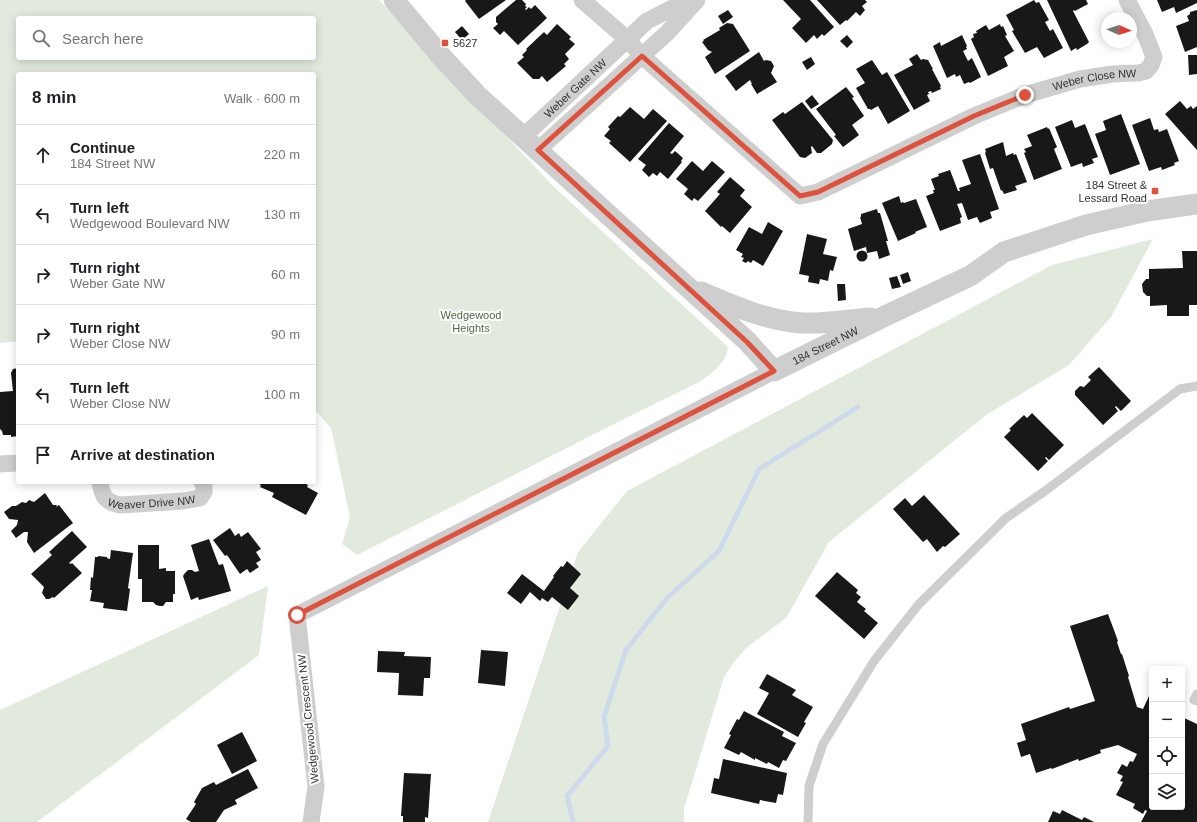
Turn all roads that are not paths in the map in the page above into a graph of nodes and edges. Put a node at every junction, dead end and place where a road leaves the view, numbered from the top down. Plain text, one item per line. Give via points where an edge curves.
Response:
1 (394, 0) edge
2 (582, 0) edge
3 (688, 0) edge
4 (697, 0) edge
5 (1127, 0) edge
6 (635, 48) junction
7 (531, 143) junction
8 (1197, 204) edge
9 (688, 287) junction
10 (883, 317) junction
11 (774, 371) junction
12 (1197, 386) edge
13 (16, 463) edge
14 (0, 464) edge
15 (100, 484) edge
16 (203, 484) edge
17 (297, 615) joint
18 (1197, 694) edge
19 (1197, 701) edge
20 (311, 822) edge
21 (808, 822) edge

1 - 7 street via 478,95
2 - 6 street
3 - 6 street via 647,21
4 - 6 street via 667,33
5 - 6 street, Weber Close NW via 1154,57 1152,65 1146,70 1080,79 1025,95 974,116 818,192 800,196
6 - 7 street, Weber Gate NW
7 - 9 street
8 - 10 street, 184 Street NW via 1147,211 1086,225 1004,252 970,276
9 - 10 street via 753,314 787,321 819,323
9 - 11 street
10 - 11 street, 184 Street NW
11 - 17 street, 184 Street NW
12 - 21 lane via 1180,389 1006,518 919,604 874,661 823,744 808,786
13 - 14 street
15 - 16 street, Weaver Drive NW via 106,499 113,504 121,505 200,498 204,492
17 - 20 street, Wedgewood Crescent NW via 316,787
18 - 19 lane via 1194,700

